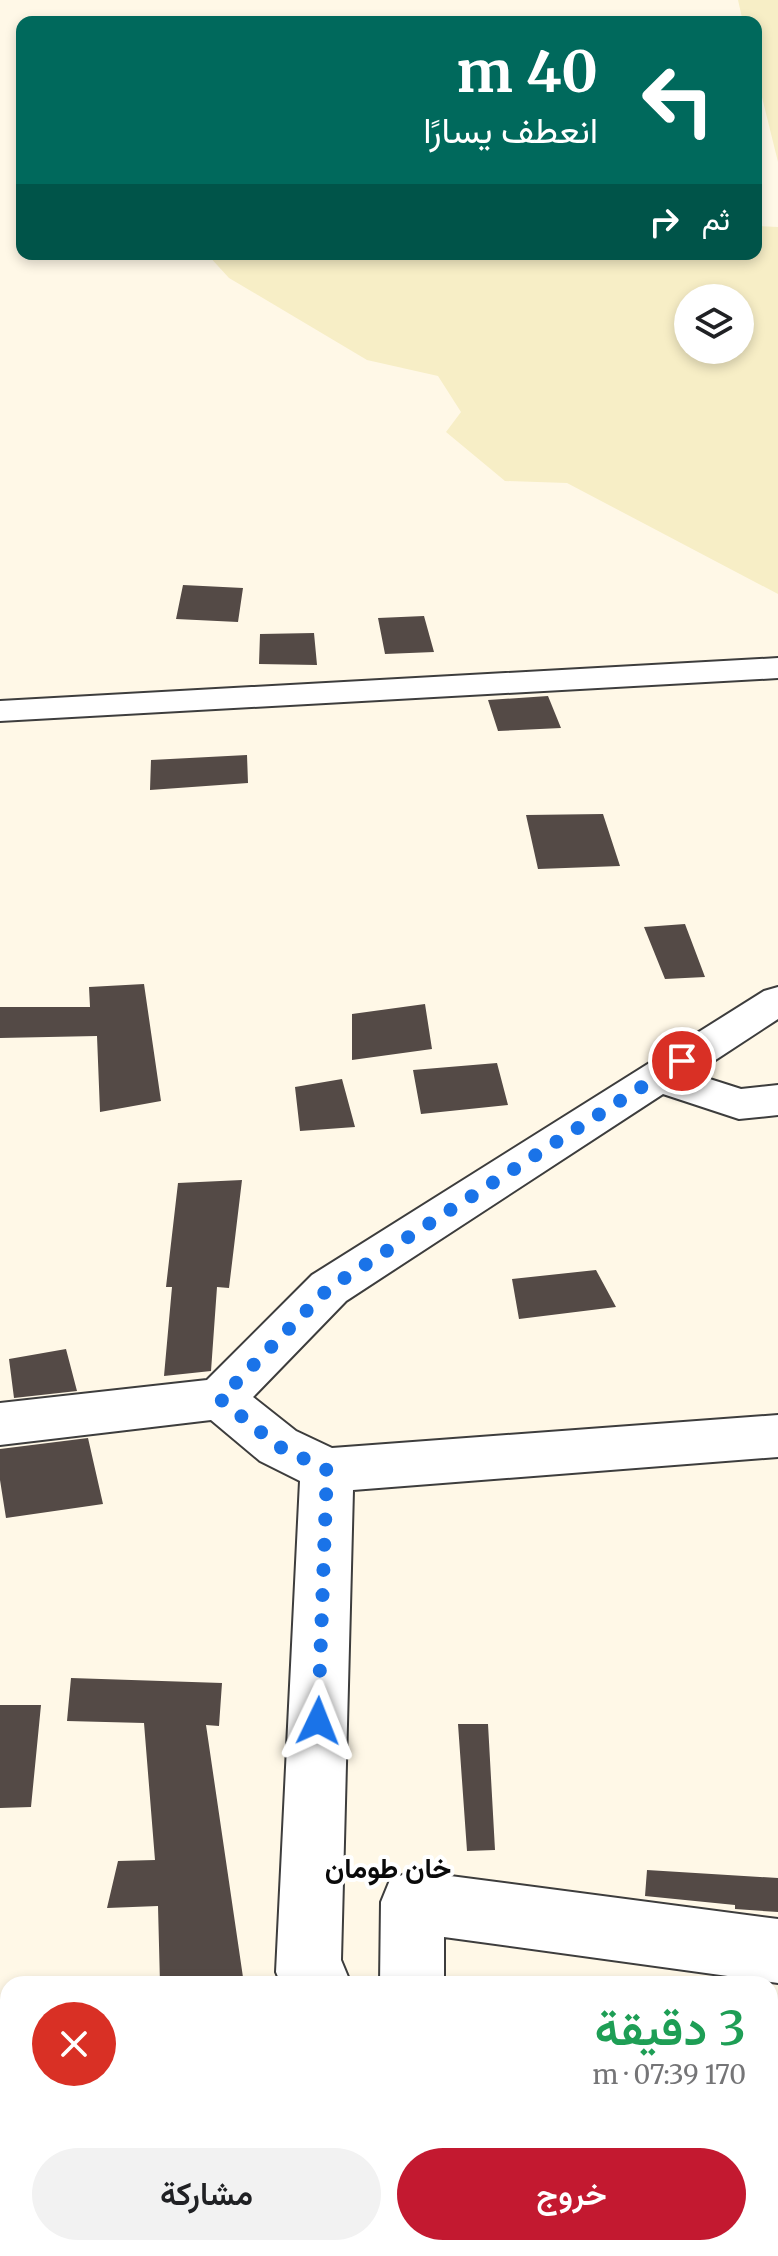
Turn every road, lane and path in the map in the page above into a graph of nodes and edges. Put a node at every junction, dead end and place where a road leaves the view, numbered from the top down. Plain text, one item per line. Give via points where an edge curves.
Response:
1 (778, 668) edge
2 (0, 711) edge
3 (778, 1000) edge
4 (658, 1077) junction
5 (778, 1100) edge
6 (220, 1399) junction
7 (0, 1424) edge
8 (778, 1436) edge
9 (327, 1470) junction
10 (778, 1951) edge
11 (312, 1976) edge
12 (412, 1976) edge

1 - 2 street
3 - 4 street
4 - 5 street via 739,1104
4 - 6 street via 329,1288
6 - 7 street
6 - 9 street via 278,1446
8 - 9 street
9 - 11 street
10 - 12 street via 412,1902

